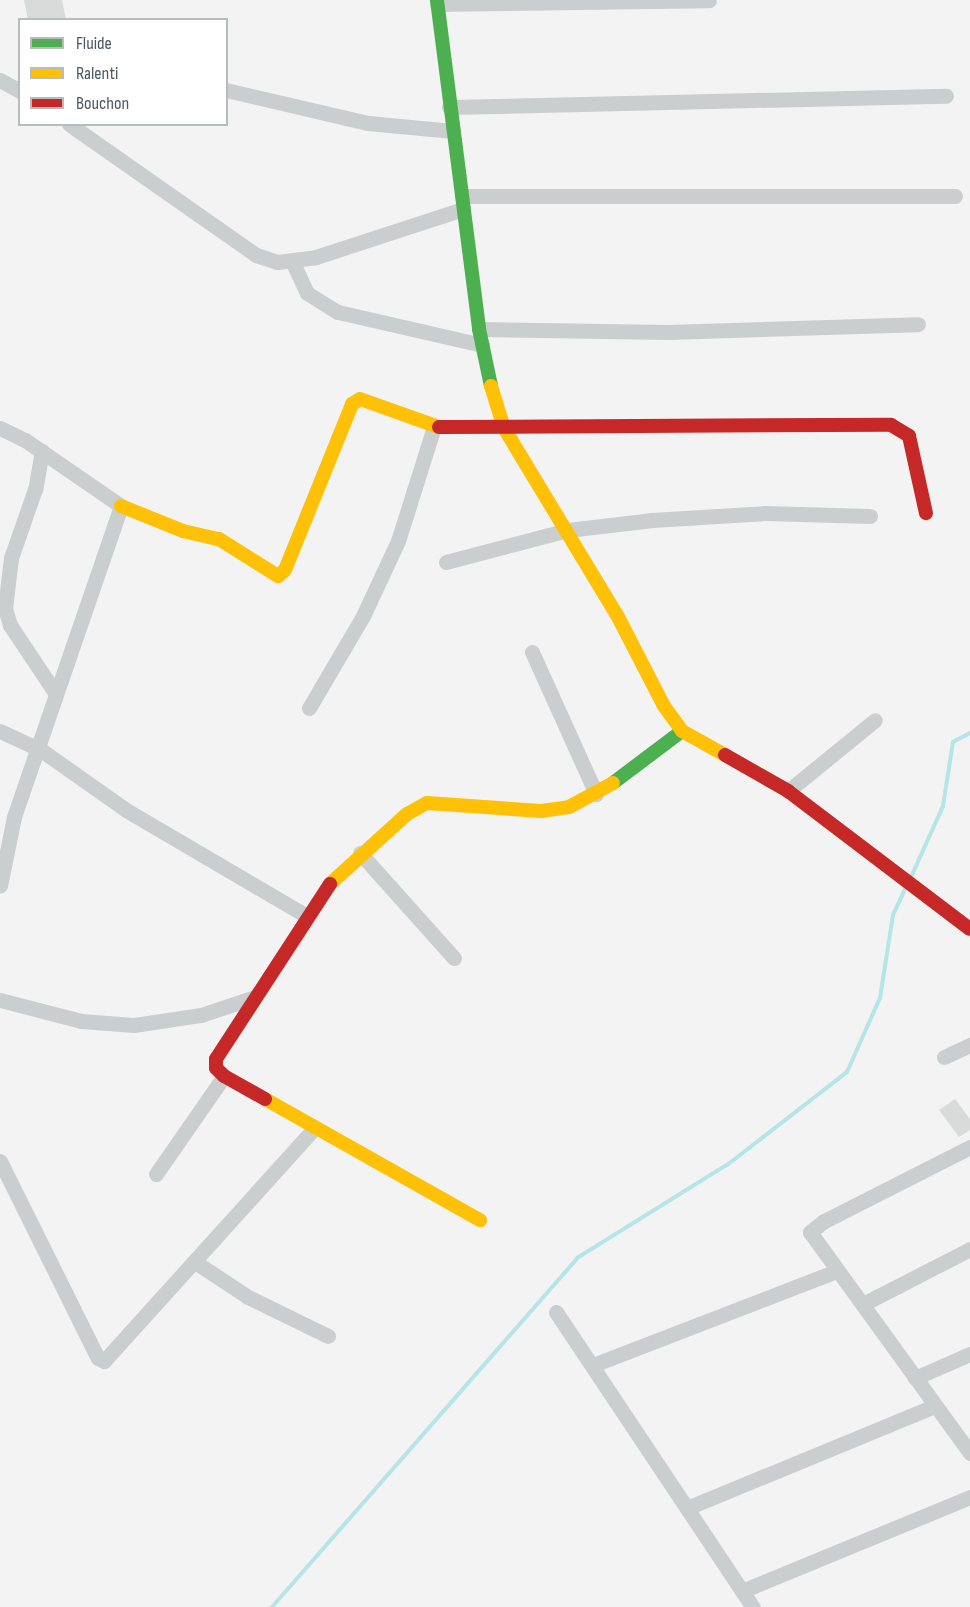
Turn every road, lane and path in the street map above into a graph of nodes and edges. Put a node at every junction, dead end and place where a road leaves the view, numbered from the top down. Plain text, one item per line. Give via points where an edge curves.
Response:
1 (688, 0) edge
2 (709, 0) edge
3 (437, 2) edge
4 (0, 80) edge
5 (18, 90) edge
6 (228, 90) edge
7 (946, 96) dead end
8 (449, 107) junction
9 (72, 126) edge
10 (453, 131) junction
11 (955, 196) dead end
12 (463, 203) junction
13 (293, 263) junction
14 (918, 324) dead end
15 (479, 329) junction
16 (482, 345) junction
17 (434, 427) junction
18 (0, 428) edge
19 (504, 428) junction
20 (42, 451) junction
21 (121, 506) junction
22 (926, 513) dead end
23 (870, 516) dead end
24 (568, 530) junction
25 (446, 562) dead end
26 (3, 607) edge
27 (532, 652) dead end
28 (56, 694) junction
29 (309, 708) dead end
30 (875, 720) dead end
31 (0, 731) edge
32 (682, 731) junction
33 (40, 750) junction
34 (788, 791) junction
35 (596, 794) junction
36 (360, 853) junction
37 (0, 886) edge
38 (305, 915) junction
39 (970, 929) edge
40 (454, 958) dead end
41 (252, 998) junction
42 (0, 1000) edge
43 (970, 1045) edge
44 (944, 1057) dead end
45 (224, 1076) junction
46 (313, 1130) junction
47 (970, 1147) edge
48 (0, 1161) edge
49 (156, 1174) dead end
50 (480, 1220) dead end
51 (970, 1249) edge
52 (195, 1262) junction
53 (836, 1271) junction
54 (863, 1304) junction
55 (556, 1312) dead end
56 (328, 1336) dead end
57 (970, 1354) edge
58 (594, 1365) junction
59 (915, 1378) junction
60 (934, 1406) junction
61 (970, 1453) edge
62 (970, 1497) edge
63 (687, 1508) junction
64 (742, 1591) junction
65 (753, 1607) edge

1 - 2 street
1 - 3 street
3 - 8 street
4 - 5 street
6 - 10 street via 368,123
7 - 8 street
8 - 10 street
9 - 13 street via 256,255
10 - 12 street
11 - 12 street
12 - 13 street
12 - 15 street
13 - 16 street via 307,293 338,312
14 - 15 street via 668,332
15 - 16 street
16 - 19 street
17 - 19 street
17 - 21 street via 360,399 354,401 285,570 278,576 219,539 183,531
17 - 29 street via 398,541 363,616
18 - 20 street
19 - 22 street via 606,423 891,425 909,436
19 - 24 street
20 - 21 street
20 - 26 street via 35,489 11,558
21 - 28 street
23 - 24 street via 743,514
24 - 25 street
24 - 32 street via 663,706
26 - 28 street via 10,625
27 - 35 street
28 - 33 street
30 - 34 street
31 - 33 street
32 - 34 street
32 - 35 street
33 - 37 street via 14,817
33 - 38 street via 126,810
34 - 39 street
35 - 36 street via 569,807 541,811 427,803
36 - 38 street
36 - 40 street
38 - 41 street
41 - 42 street via 201,1015 134,1025 81,1021
41 - 45 street via 216,1059 216,1068
43 - 44 street
45 - 46 street
45 - 49 street
46 - 50 street
46 - 52 street
47 - 53 street via 814,1226 812,1240
48 - 52 street via 100,1360 106,1359
51 - 54 street
52 - 56 street via 248,1297
53 - 54 street
53 - 58 street
54 - 59 street
55 - 58 street
57 - 59 street
58 - 63 street
59 - 60 street
60 - 61 street
60 - 63 street
62 - 64 street
63 - 64 street
64 - 65 street

